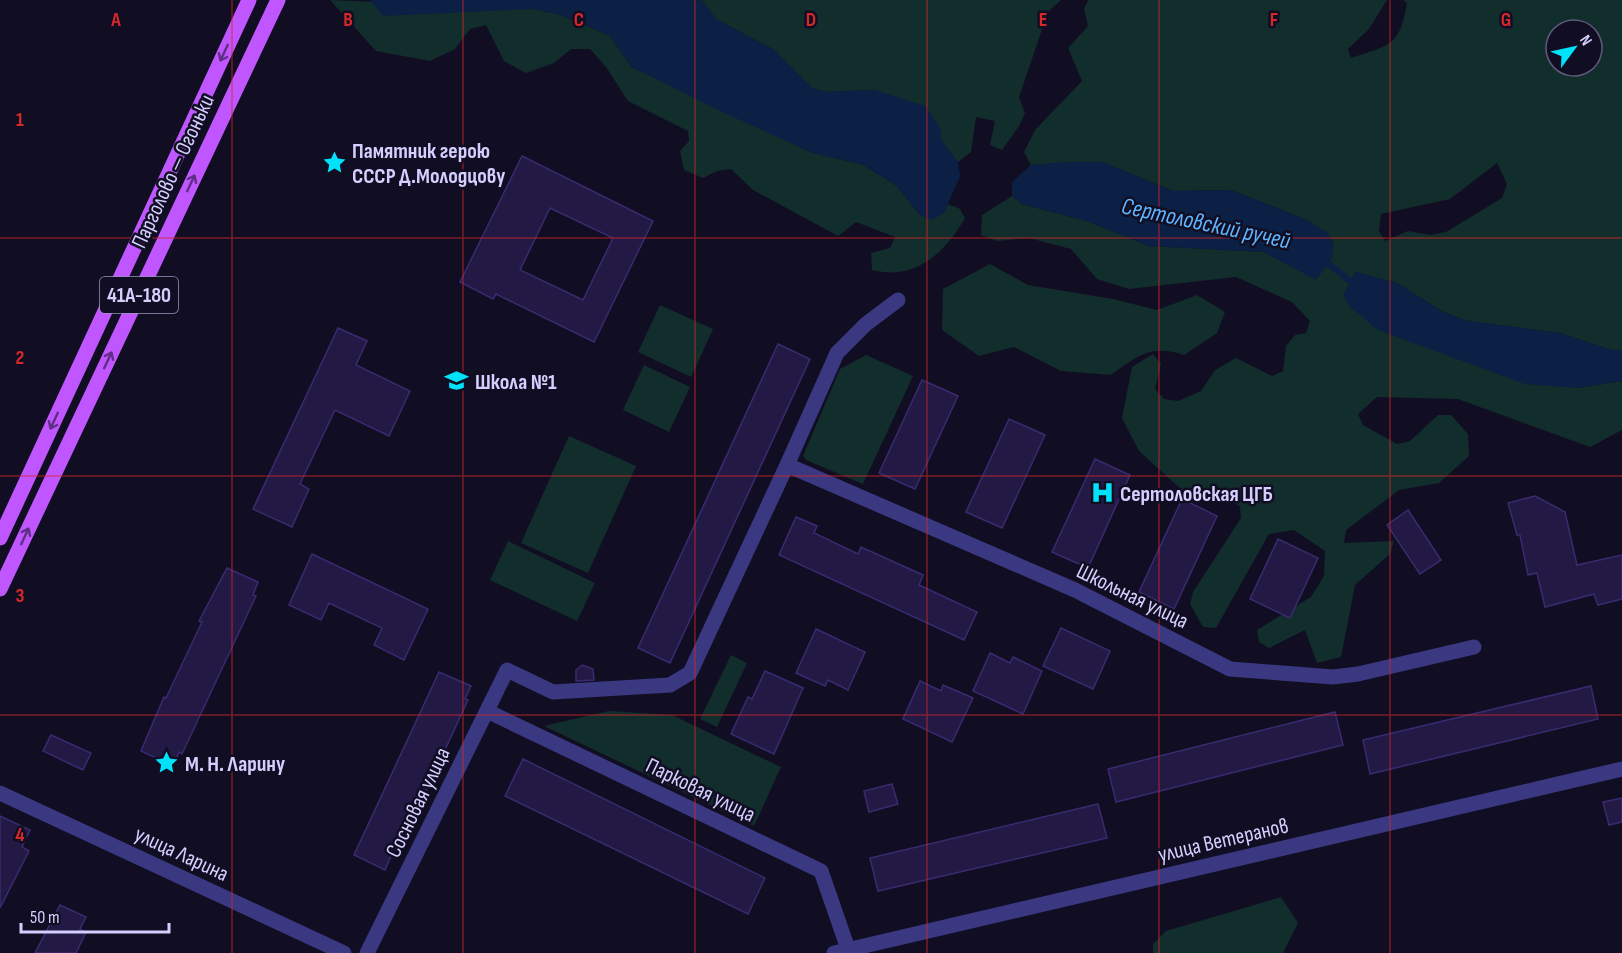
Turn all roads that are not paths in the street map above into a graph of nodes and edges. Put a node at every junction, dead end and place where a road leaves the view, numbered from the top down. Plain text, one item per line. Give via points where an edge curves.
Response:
1 (249, 0) edge
2 (278, 0) edge
3 (898, 300) dead end
4 (787, 465) junction
5 (0, 538) edge
6 (0, 589) edge
7 (1474, 647) dead end
8 (487, 711) junction
9 (1622, 769) edge
10 (0, 793) edge
11 (841, 951) edge
12 (344, 953) edge
13 (367, 953) edge

1 -> 5 main road, Парголово — Огоньки / 41А-180
6 -> 2 main road, Парголово — Огоньки / 41А-180
3 - 4 street via 866,324 837,354
4 - 7 street, Школьная улица via 1075,590 1230,669 1333,677
4 - 8 street, Сосновая улица via 690,673 670,685 553,692 507,670
8 - 11 street, Парковая улица via 821,871
8 - 13 street, Сосновая улица
9 - 11 street, улица Ветеранов
10 - 12 street, улица Ларина

